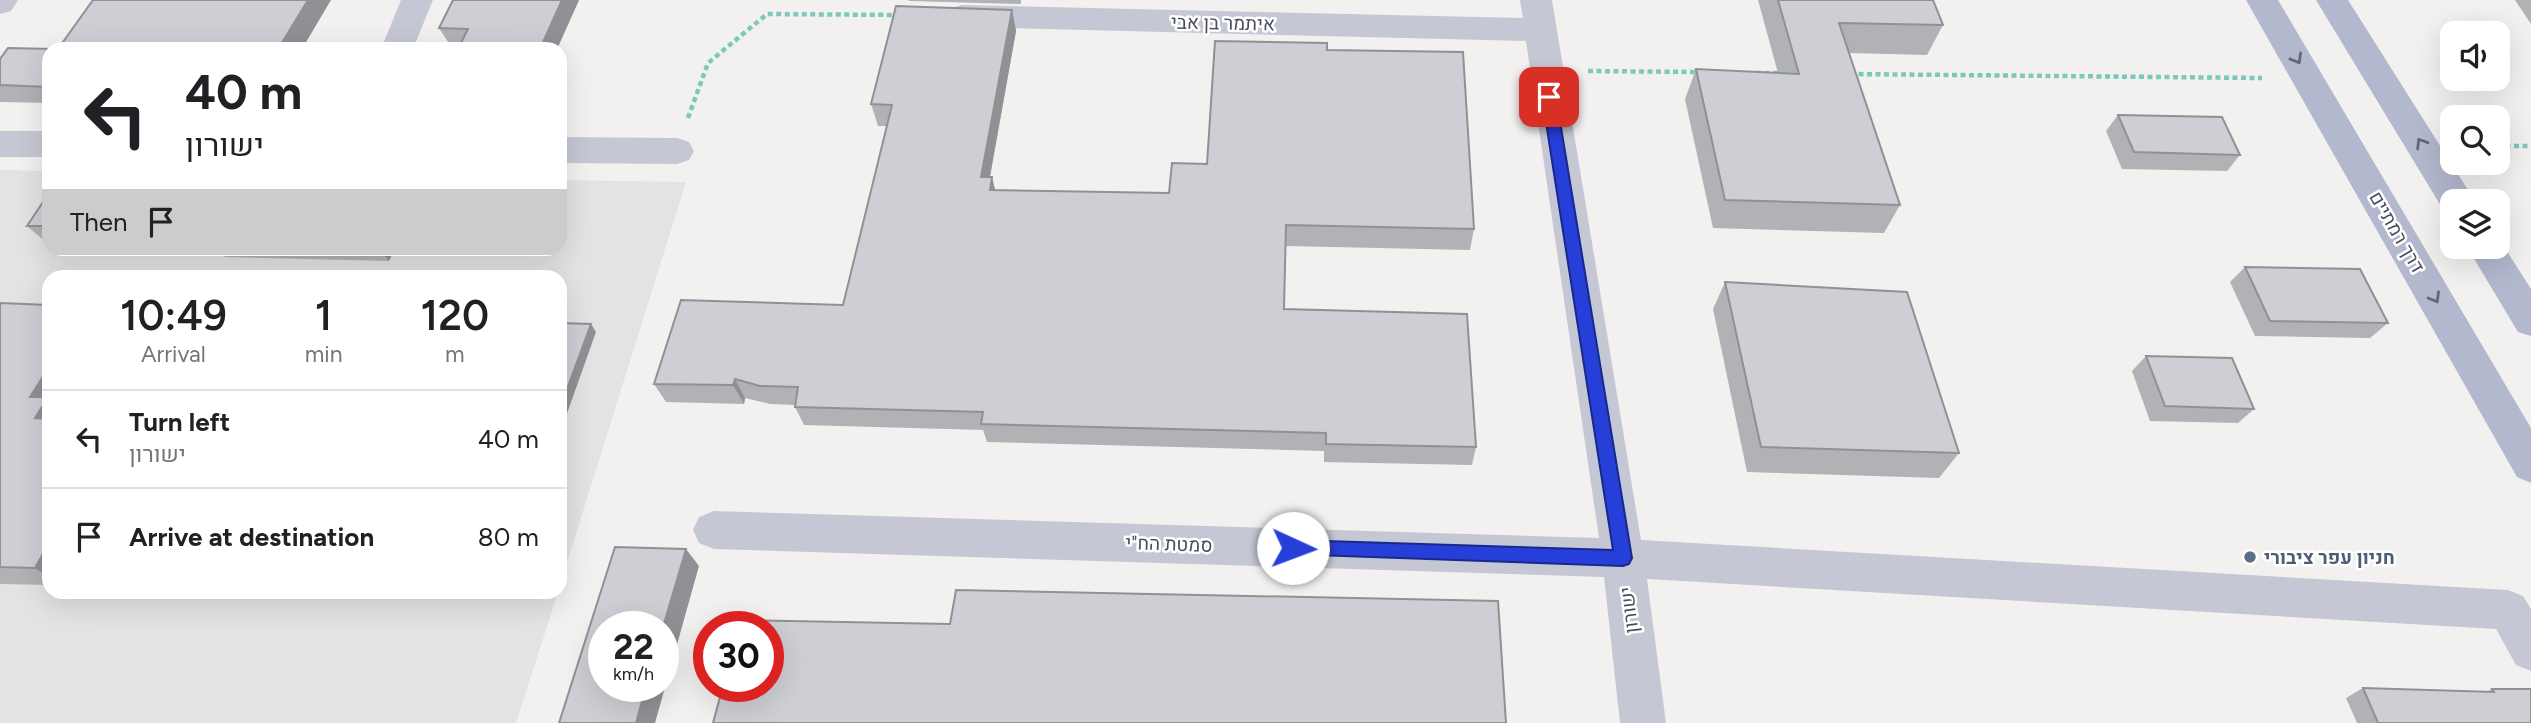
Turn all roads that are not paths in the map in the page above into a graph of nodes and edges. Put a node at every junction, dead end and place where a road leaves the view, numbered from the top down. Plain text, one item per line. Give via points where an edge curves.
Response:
1 (417, 0) edge
2 (2262, 0) edge
3 (2332, 0) edge
4 (908, 15) edge
5 (1537, 15) edge
6 (400, 42) edge
7 (0, 144) edge
8 (42, 145) edge
9 (567, 150) edge
10 (677, 150) road end
11 (2450, 189) edge
12 (2492, 259) edge
13 (2531, 321) edge
14 (2531, 465) edge
15 (714, 530) dead end
16 (1623, 558) junction
17 (2531, 650) edge
18 (1643, 723) edge

1 - 6 street
2 -> 14 main road, דרך רמתיים
11 -> 3 main road
4 - 5 street, איתמר בן אבי
5 - 16 street, ישורון
7 - 8 street
9 - 10 street
12 - 13 main road
15 - 16 street, סמטת הח"י
16 - 17 street, סמטת הח"י via 2508,610
16 - 18 street, ישורון

